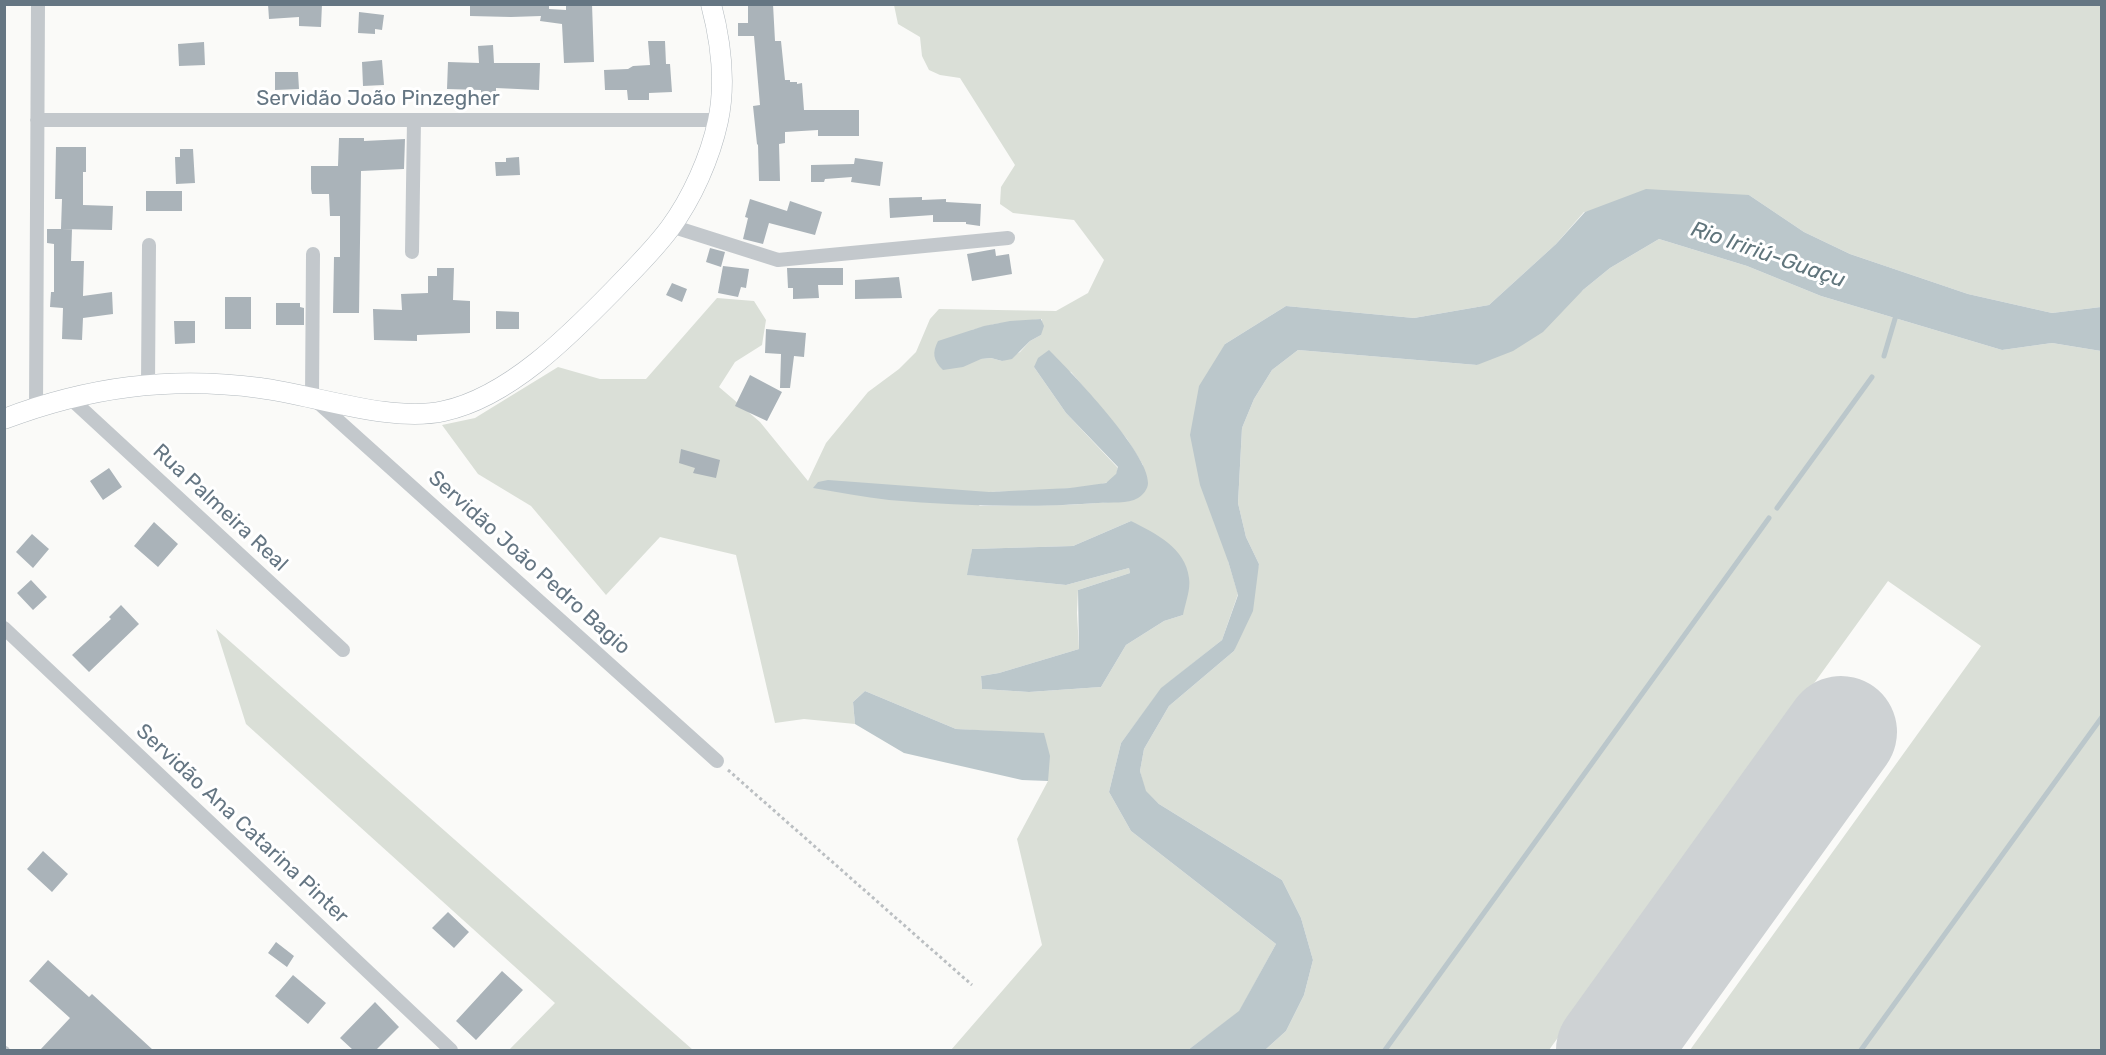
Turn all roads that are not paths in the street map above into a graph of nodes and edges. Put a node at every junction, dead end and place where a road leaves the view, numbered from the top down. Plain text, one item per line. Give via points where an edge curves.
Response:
1 (38, 4) edge
2 (711, 4) edge
3 (37, 120) junction
4 (414, 120) junction
5 (718, 120) junction
6 (671, 226) junction
7 (1008, 238) dead end
8 (149, 244) dead end
9 (412, 252) dead end
10 (313, 254) dead end
11 (148, 384) junction
12 (69, 397) junction
13 (312, 397) junction
14 (36, 408) junction
15 (4, 419) edge
16 (4, 628) edge
17 (343, 650) dead end
18 (717, 761) road end
19 (451, 1050) edge

1 - 3 street
2 - 5 street via 720,47 722,86
3 - 4 street, Servidão João Pinzegher
3 - 14 street
4 - 5 street, Servidão João Pinzegher
4 - 9 street
5 - 6 street via 694,187
6 - 7 street via 778,260
6 - 13 street via 653,250 577,328 539,361 472,402 416,415
8 - 11 street
10 - 13 street
11 - 12 street
11 - 13 street via 259,388
12 - 14 street
12 - 17 street, Rua Palmeira Real
13 - 18 street, Servidão João Pedro Bagio
14 - 15 street
16 - 19 street, Servidão Ana Catarina Pinter

